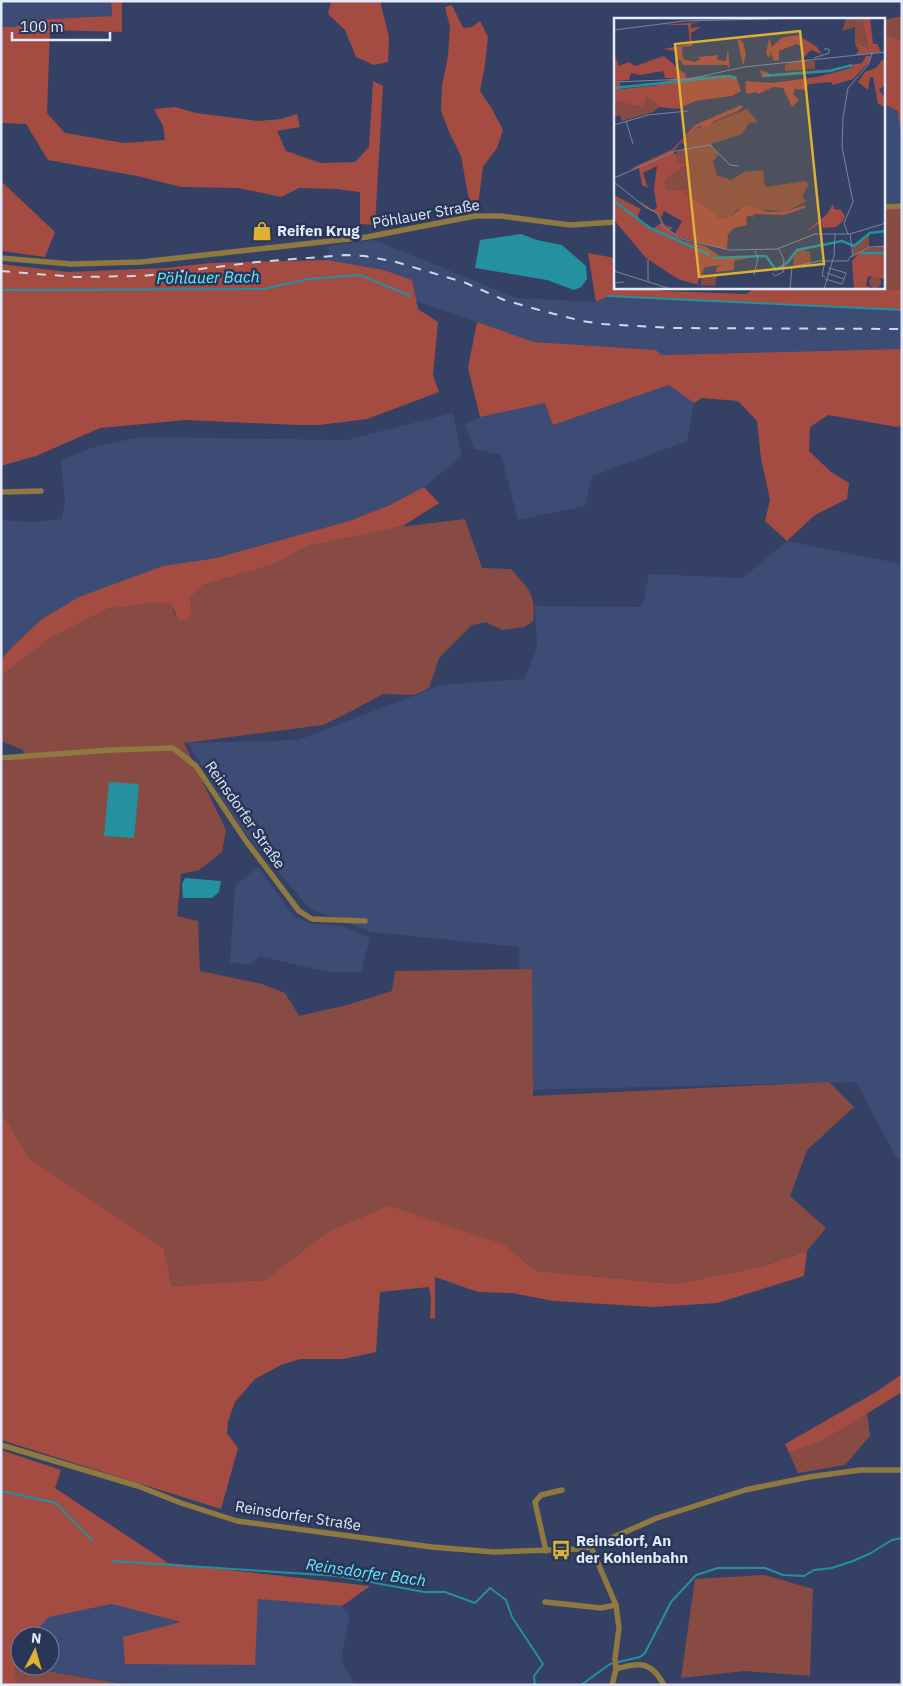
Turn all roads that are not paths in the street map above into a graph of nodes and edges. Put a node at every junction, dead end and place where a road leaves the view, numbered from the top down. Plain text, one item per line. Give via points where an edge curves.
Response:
1 (902, 206) edge
2 (886, 207) edge
3 (614, 222) edge
4 (1, 258) edge
5 (41, 491) dead end
6 (1, 492) edge
7 (1, 758) edge
8 (365, 921) dead end
9 (1, 1446) edge
10 (902, 1470) edge
11 (562, 1490) dead end
12 (591, 1547) junction
13 (544, 1551) junction
14 (545, 1602) dead end
15 (616, 1605) junction
16 (616, 1669) junction
17 (612, 1685) edge
18 (664, 1685) edge

1 - 2 street
3 - 4 street, Pöhlauer Straße via 570,225 475,216 368,237 141,262 71,264
5 - 6 street
7 - 8 street, Reinsdorfer Straße via 173,748 196,766 299,912 312,919
9 - 13 street, Reinsdorfer Straße via 138,1486 237,1521 432,1547 494,1552
10 - 12 street, Reinsdorfer Straße via 860,1470 745,1490 657,1518
11 - 13 street via 541,1495 535,1502
12 - 13 street, Reinsdorfer Straße
12 - 15 street
14 - 15 street via 600,1608
15 - 16 street via 619,1628
16 - 17 street
16 - 18 street via 639,1664 650,1666

